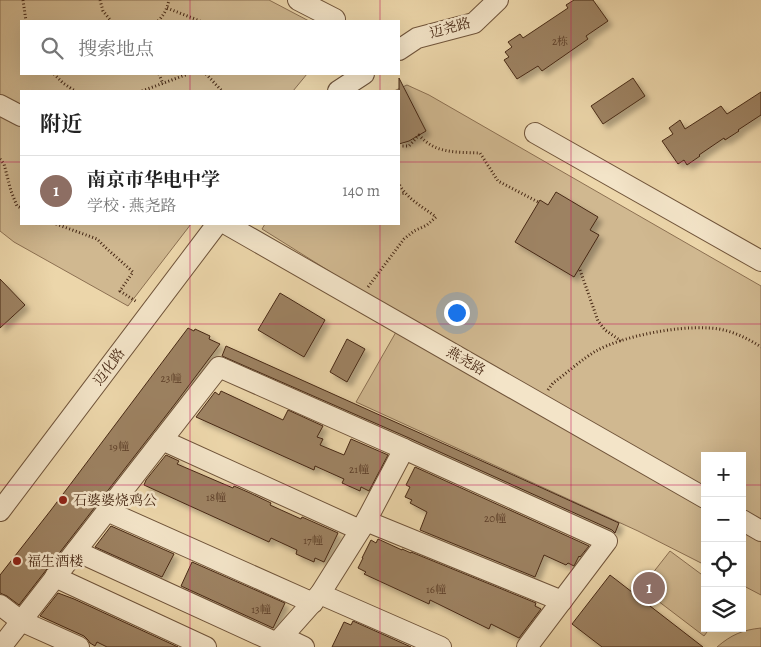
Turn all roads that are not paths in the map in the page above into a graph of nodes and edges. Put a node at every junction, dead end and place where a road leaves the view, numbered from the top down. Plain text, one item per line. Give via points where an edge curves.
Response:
1 (298, 0) edge
2 (498, 0) edge
3 (335, 19) dead end
4 (400, 49) edge
5 (362, 75) edge
6 (340, 90) edge
7 (0, 104) edge
8 (20, 115) edge
9 (535, 133) dead end
10 (216, 225) edge
11 (228, 225) edge
12 (761, 261) edge
13 (162, 440) junction
14 (404, 449) junction
15 (703, 497) edge
16 (0, 511) edge
17 (107, 511) junction
18 (746, 522) edge
19 (363, 526) junction
20 (761, 531) edge
21 (76, 550) junction
22 (55, 577) junction
23 (317, 598) junction
24 (562, 601) junction
25 (0, 605) edge
26 (21, 621) junction
27 (278, 642) edge
28 (3, 646) edge
29 (79, 647) edge
30 (206, 647) edge
31 (304, 647) edge
32 (441, 647) edge
33 (527, 647) edge

1 - 3 street
2 - 4 street, 迈尧路 via 474,23 417,38
5 - 6 street
7 - 8 street
9 - 12 street
10 - 16 street, 迈化路
11 - 15 street, 燕尧路
13 - 14 street via 219,367
13 - 17 street
13 - 19 street
14 - 19 street
14 - 24 street via 607,541
17 - 21 street
17 - 23 street
18 - 20 street
19 - 23 street
19 - 24 street
21 - 22 street
21 - 27 street
22 - 26 street
22 - 30 street
23 - 27 street
23 - 32 street
24 - 33 street
25 - 26 street
26 - 28 street
26 - 29 street
27 - 31 street

